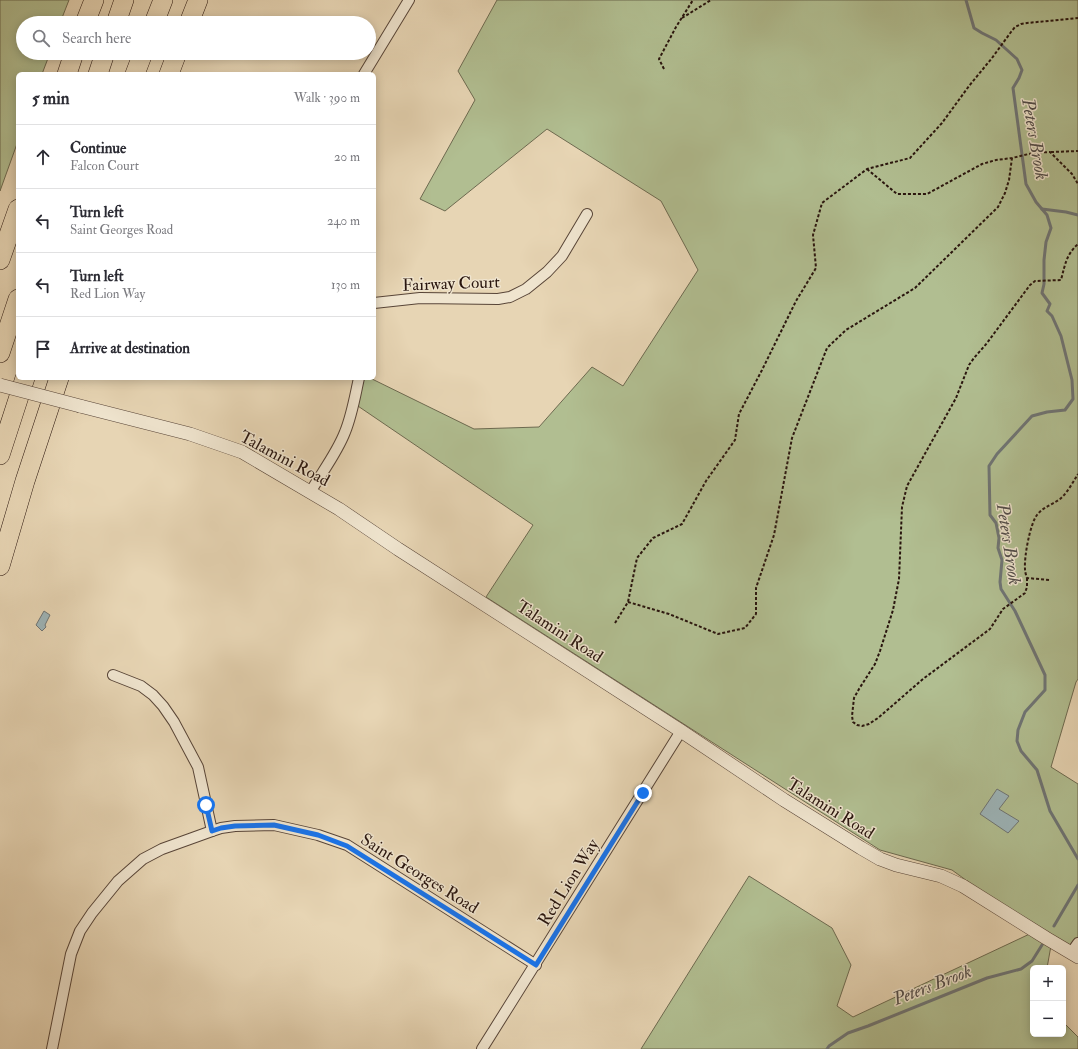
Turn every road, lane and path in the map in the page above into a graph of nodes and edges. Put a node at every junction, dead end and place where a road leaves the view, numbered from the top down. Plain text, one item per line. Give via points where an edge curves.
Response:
1 (94, 0) edge
2 (124, 0) edge
3 (163, 0) edge
4 (198, 0) edge
5 (409, 0) edge
6 (693, 0) edge
7 (710, 0) edge
8 (88, 16) edge
9 (118, 16) edge
10 (157, 16) edge
11 (192, 16) edge
12 (681, 18) junction
13 (1078, 18) edge
14 (376, 54) edge
15 (72, 60) edge
16 (103, 60) edge
17 (140, 60) edge
18 (174, 60) edge
19 (373, 60) edge
20 (664, 69) dead end
21 (68, 72) edge
22 (99, 72) edge
23 (136, 72) edge
24 (170, 72) edge
25 (365, 72) edge
26 (1078, 151) edge
27 (1050, 152) junction
28 (1012, 158) junction
29 (867, 169) junction
30 (1078, 184) edge
31 (587, 214) dead end
32 (16, 215) edge
33 (1078, 244) edge
34 (0, 260) edge
35 (376, 303) edge
36 (16, 305) edge
37 (0, 353) edge
38 (24, 380) edge
39 (58, 380) edge
40 (359, 380) edge
41 (0, 385) edge
42 (0, 455) edge
43 (1078, 474) edge
44 (311, 491) junction
45 (0, 566) edge
46 (1027, 578) junction
47 (1049, 580) dead end
48 (628, 602) junction
49 (615, 623) dead end
50 (114, 675) dead end
51 (681, 731) junction
52 (212, 831) junction
53 (1076, 951) edge
54 (536, 965) junction
55 (52, 1049) edge
56 (482, 1049) edge

1 - 8 highway
2 - 9 highway
3 - 10 highway
4 - 11 highway
5 - 14 street
6 - 12 path
7 - 12 path
12 - 20 path via 659,58
13 - 29 path via 1021,24 1015,27 942,123 910,158
15 - 21 highway
16 - 22 highway
17 - 23 highway
18 - 24 highway
19 - 25 street
26 - 27 path
27 - 28 path
27 - 30 path via 1072,174
28 - 29 path via 982,164 927,194 897,194
28 - 48 path via 1006,193 998,207 915,288 846,330 827,348 792,438 774,535 756,588 756,614 745,628 718,634 669,614
29 - 48 path via 822,203 813,235 816,268 796,301 738,414 735,440 706,481 682,524 653,538 637,558
31 - 35 street, Fairway Court via 562,256 526,289 510,297 420,298
32 - 34 highway
33 - 46 path via 1067,257 1060,280 1035,281 1030,285 969,365 956,398 907,486 902,507 899,579 893,610 880,651 854,698 853,722 862,726 878,718 923,679 990,629 1002,609 1025,593
36 - 37 highway
38 - 42 highway
39 - 45 highway
40 - 44 street via 345,433
41 - 44 street, Talamini Road, bridge via 190,434 242,452
43 - 46 path via 1059,500 1043,508 1032,524 1026,553
44 - 51 street, Talamini Road
46 - 47 path
48 - 49 path
50 - 52 street via 141,686 153,695 174,722 198,767
51 - 53 street, Talamini Road via 860,848 896,865 941,876 964,886
51 - 54 street, Red Lion Way
52 - 54 street, Saint Georges Road via 235,826 274,825 318,835 347,846
52 - 55 street, Saint Georges Road via 162,849 143,859 118,881 92,913 80,931 71,954
54 - 56 street, Red Lion Way

